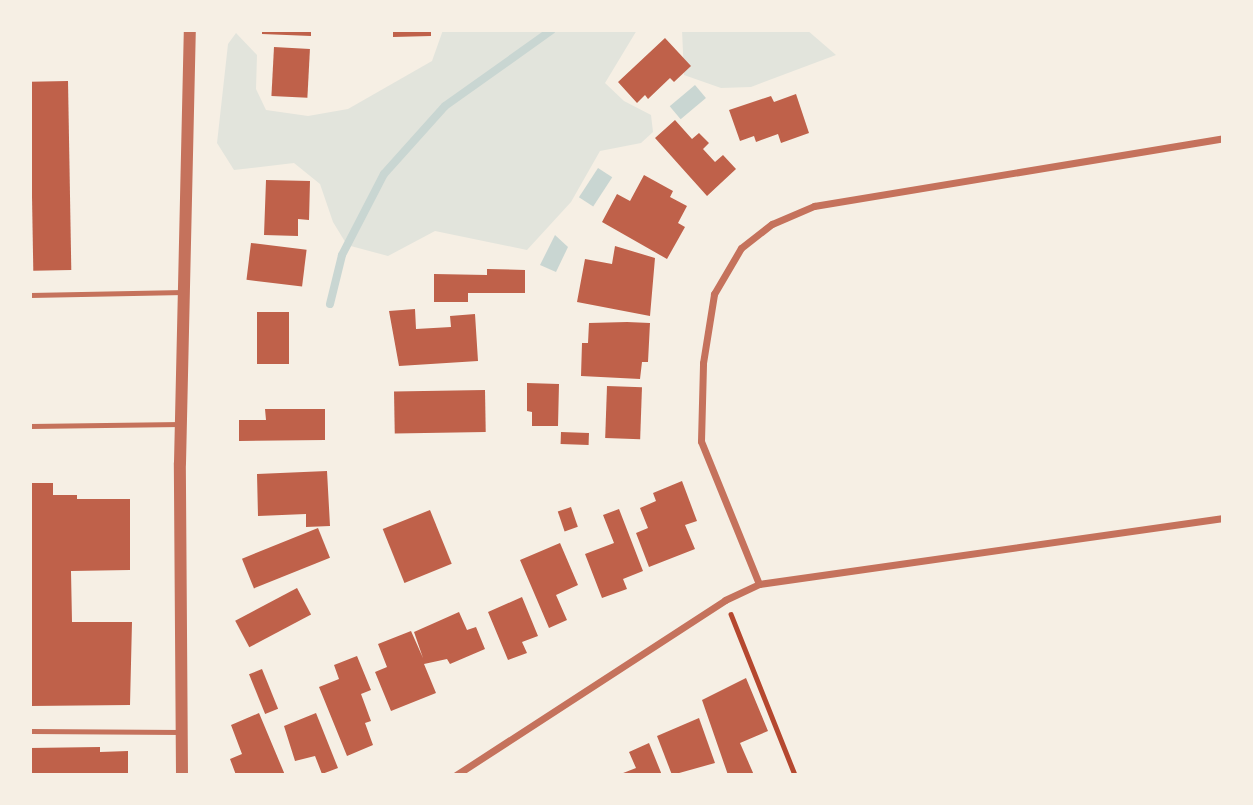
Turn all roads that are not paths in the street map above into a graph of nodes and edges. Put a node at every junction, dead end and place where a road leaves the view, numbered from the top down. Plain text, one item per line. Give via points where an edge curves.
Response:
1 (190, 30) edge
2 (1223, 138) edge
3 (184, 292) junction
4 (30, 295) edge
5 (181, 424) junction
6 (30, 426) edge
7 (1223, 518) edge
8 (759, 584) junction
9 (30, 731) edge
10 (181, 732) junction
11 (182, 775) edge
12 (456, 775) edge

1 - 3 street
2 - 8 street via 814,206 772,223 741,248 713,294 703,363 701,441
3 - 4 lane
3 - 5 street
5 - 6 lane
5 - 10 street
7 - 8 street
8 - 12 street via 725,600
9 - 10 lane
10 - 11 street

